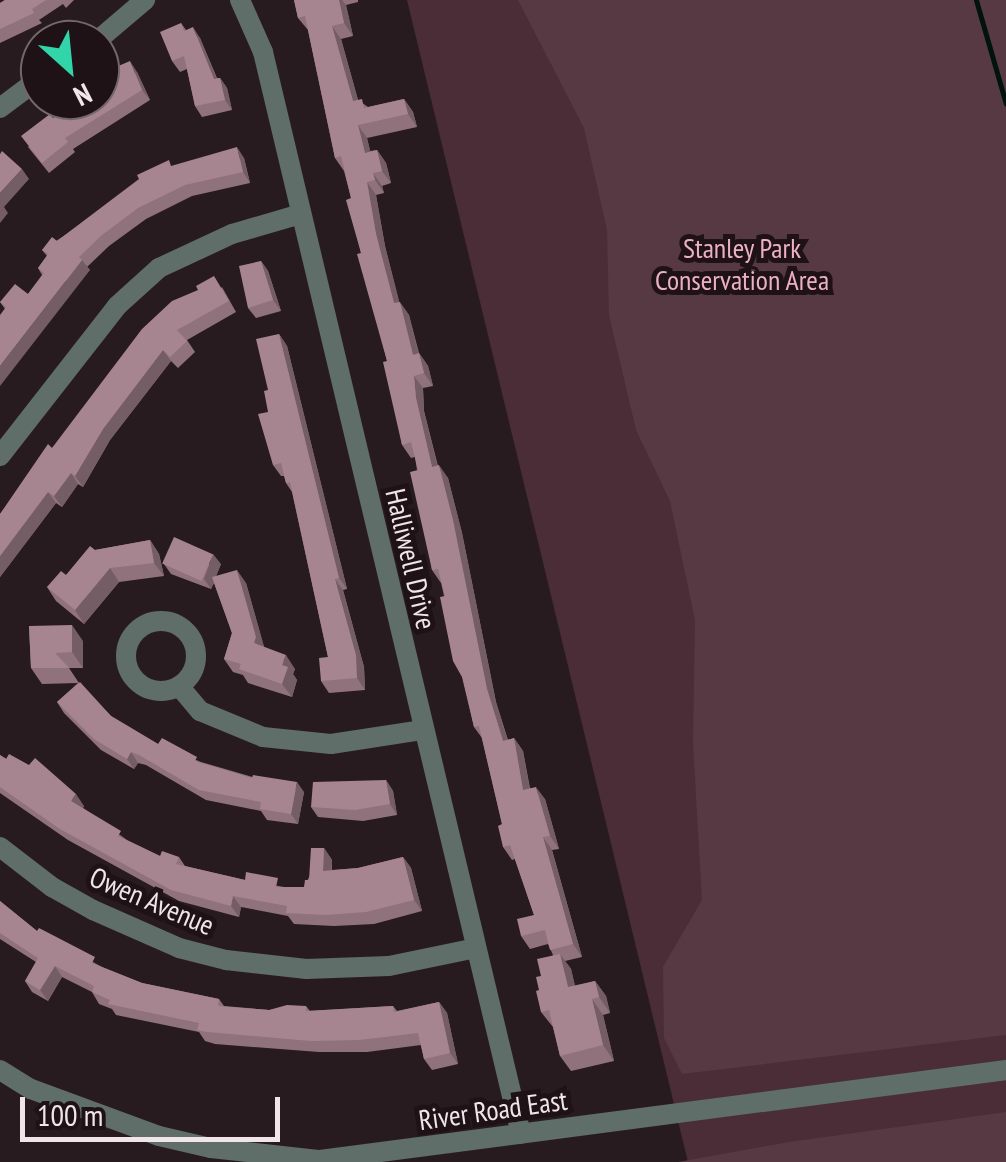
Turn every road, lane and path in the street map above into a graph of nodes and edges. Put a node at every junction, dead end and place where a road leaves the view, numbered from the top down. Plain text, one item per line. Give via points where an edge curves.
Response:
1 (144, 0) edge
2 (240, 0) edge
3 (120, 21) edge
4 (301, 214) junction
5 (0, 456) edge
6 (178, 686) dead end
7 (423, 730) junction
8 (0, 846) edge
9 (476, 948) junction
10 (0, 1070) edge
11 (1006, 1070) edge
12 (520, 1134) junction
13 (320, 1161) edge

1 - 3 street
2 - 4 street, Halliwell Drive via 264,52
4 - 5 street via 232,234 159,268 117,306
4 - 7 street, Halliwell Drive
6 - 7 street via 200,710 263,738 331,744
7 - 9 street, Halliwell Drive
8 - 9 street, Owen Avenue via 93,910 226,960 306,969 389,966
9 - 12 street, Halliwell Drive
10 - 13 street, River Road East via 65,1103 159,1136
11 - 12 street, River Road East
12 - 13 street, River Road East

